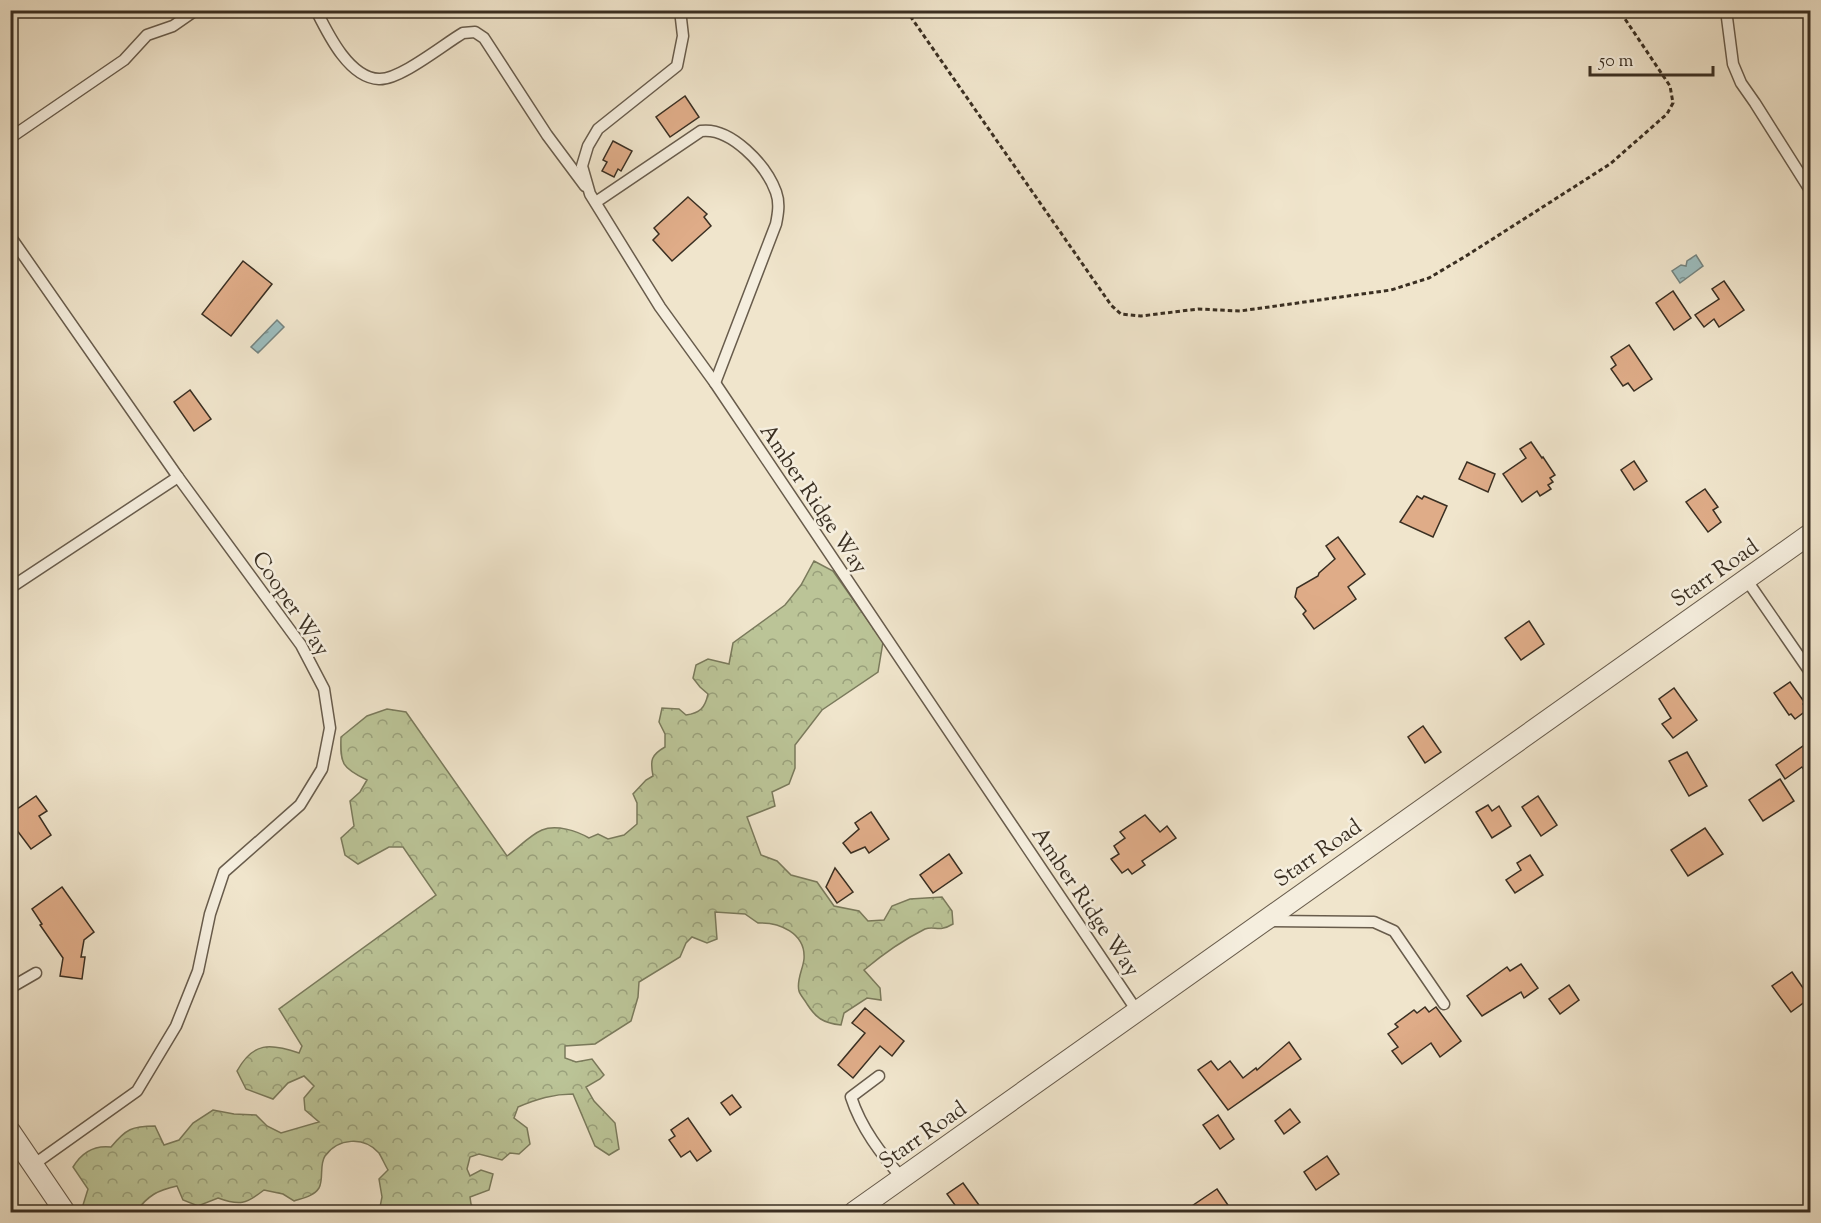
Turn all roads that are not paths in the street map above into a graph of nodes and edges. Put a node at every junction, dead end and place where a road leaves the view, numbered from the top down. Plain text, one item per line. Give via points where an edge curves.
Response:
1 (196, 10) edge
2 (316, 10) edge
3 (680, 10) edge
4 (1726, 10) edge
5 (10, 138) edge
6 (1810, 190) edge
7 (593, 198) junction
8 (10, 236) edge
9 (715, 383) junction
10 (178, 477) junction
11 (1810, 534) edge
12 (1746, 579) junction
13 (10, 588) edge
14 (1810, 672) edge
15 (1263, 921) junction
16 (36, 973) dead end
17 (10, 988) edge
18 (1444, 1004) dead end
19 (1137, 1011) junction
20 (879, 1076) dead end
21 (10, 1131) edge
22 (33, 1165) junction
23 (902, 1178) junction
24 (65, 1212) edge
25 (854, 1212) edge

1 - 5 lane via 173,27 147,35 124,60
2 - 7 lane via 346,61 364,75 380,79 394,75 463,33 475,32 484,38
3 - 7 lane, Amber Ridge Way via 683,36 677,66 598,129 588,146 582,166
4 - 6 lane via 1733,64 1741,83
7 - 9 lane, Amber Ridge Way via 660,307
7 - 9 lane via 701,131 723,133 742,145 765,174 776,192 776,225
8 - 10 lane, Cooper Way
9 - 19 lane, Amber Ridge Way
10 - 13 lane
10 - 22 lane, Cooper Way via 301,645 324,689 330,728 322,769 300,806 224,872 198,971 176,1026 137,1090
11 - 12 street, Starr Road
12 - 14 lane
12 - 15 street, Starr Road
15 - 18 lane via 1374,922 1394,931
15 - 19 street, Starr Road
16 - 17 lane
19 - 23 street, Starr Road
20 - 23 lane via 851,1097 856,1113 882,1155
21 - 22 street
22 - 24 street
23 - 25 street, Starr Road

